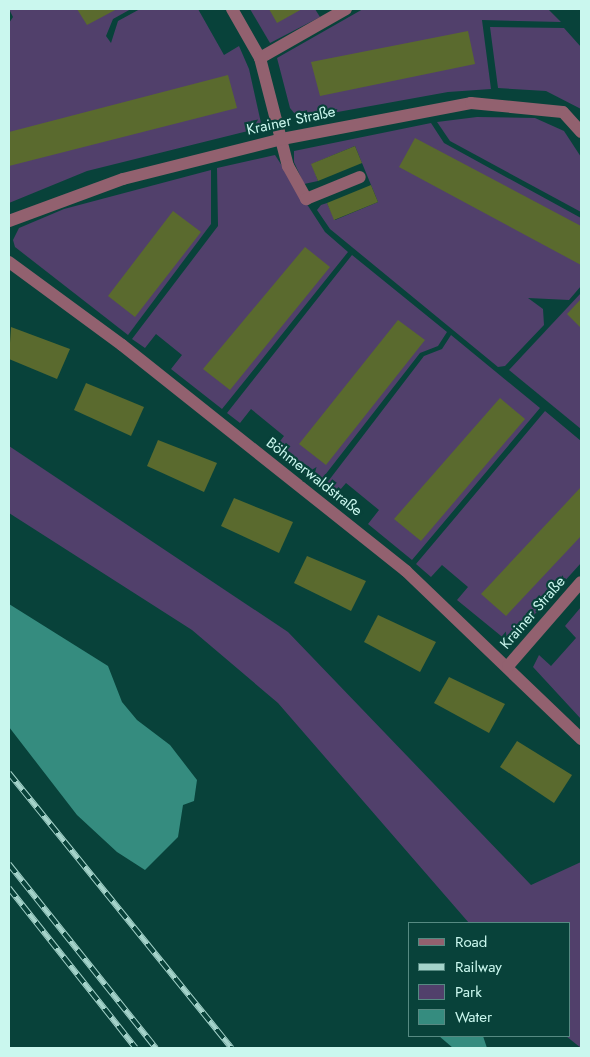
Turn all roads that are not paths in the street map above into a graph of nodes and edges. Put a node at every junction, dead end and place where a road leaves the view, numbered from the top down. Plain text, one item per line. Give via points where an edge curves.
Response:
1 (232, 9) edge
2 (346, 9) edge
3 (260, 58) junction
4 (581, 132) edge
5 (282, 139) junction
6 (360, 176) dead end
7 (9, 221) edge
8 (9, 262) edge
9 (581, 582) edge
10 (508, 666) junction
11 (581, 739) edge

1 - 3 street
2 - 3 street
3 - 5 street
4 - 5 street, Krainer Straße via 563,112 471,103
5 - 6 street via 288,166 306,198
5 - 7 street, Krainer Straße via 72,194
8 - 10 street, Böhmerwaldstraße via 122,345 335,514
9 - 10 street, Krainer Straße
10 - 11 street, Böhmerwaldstraße

